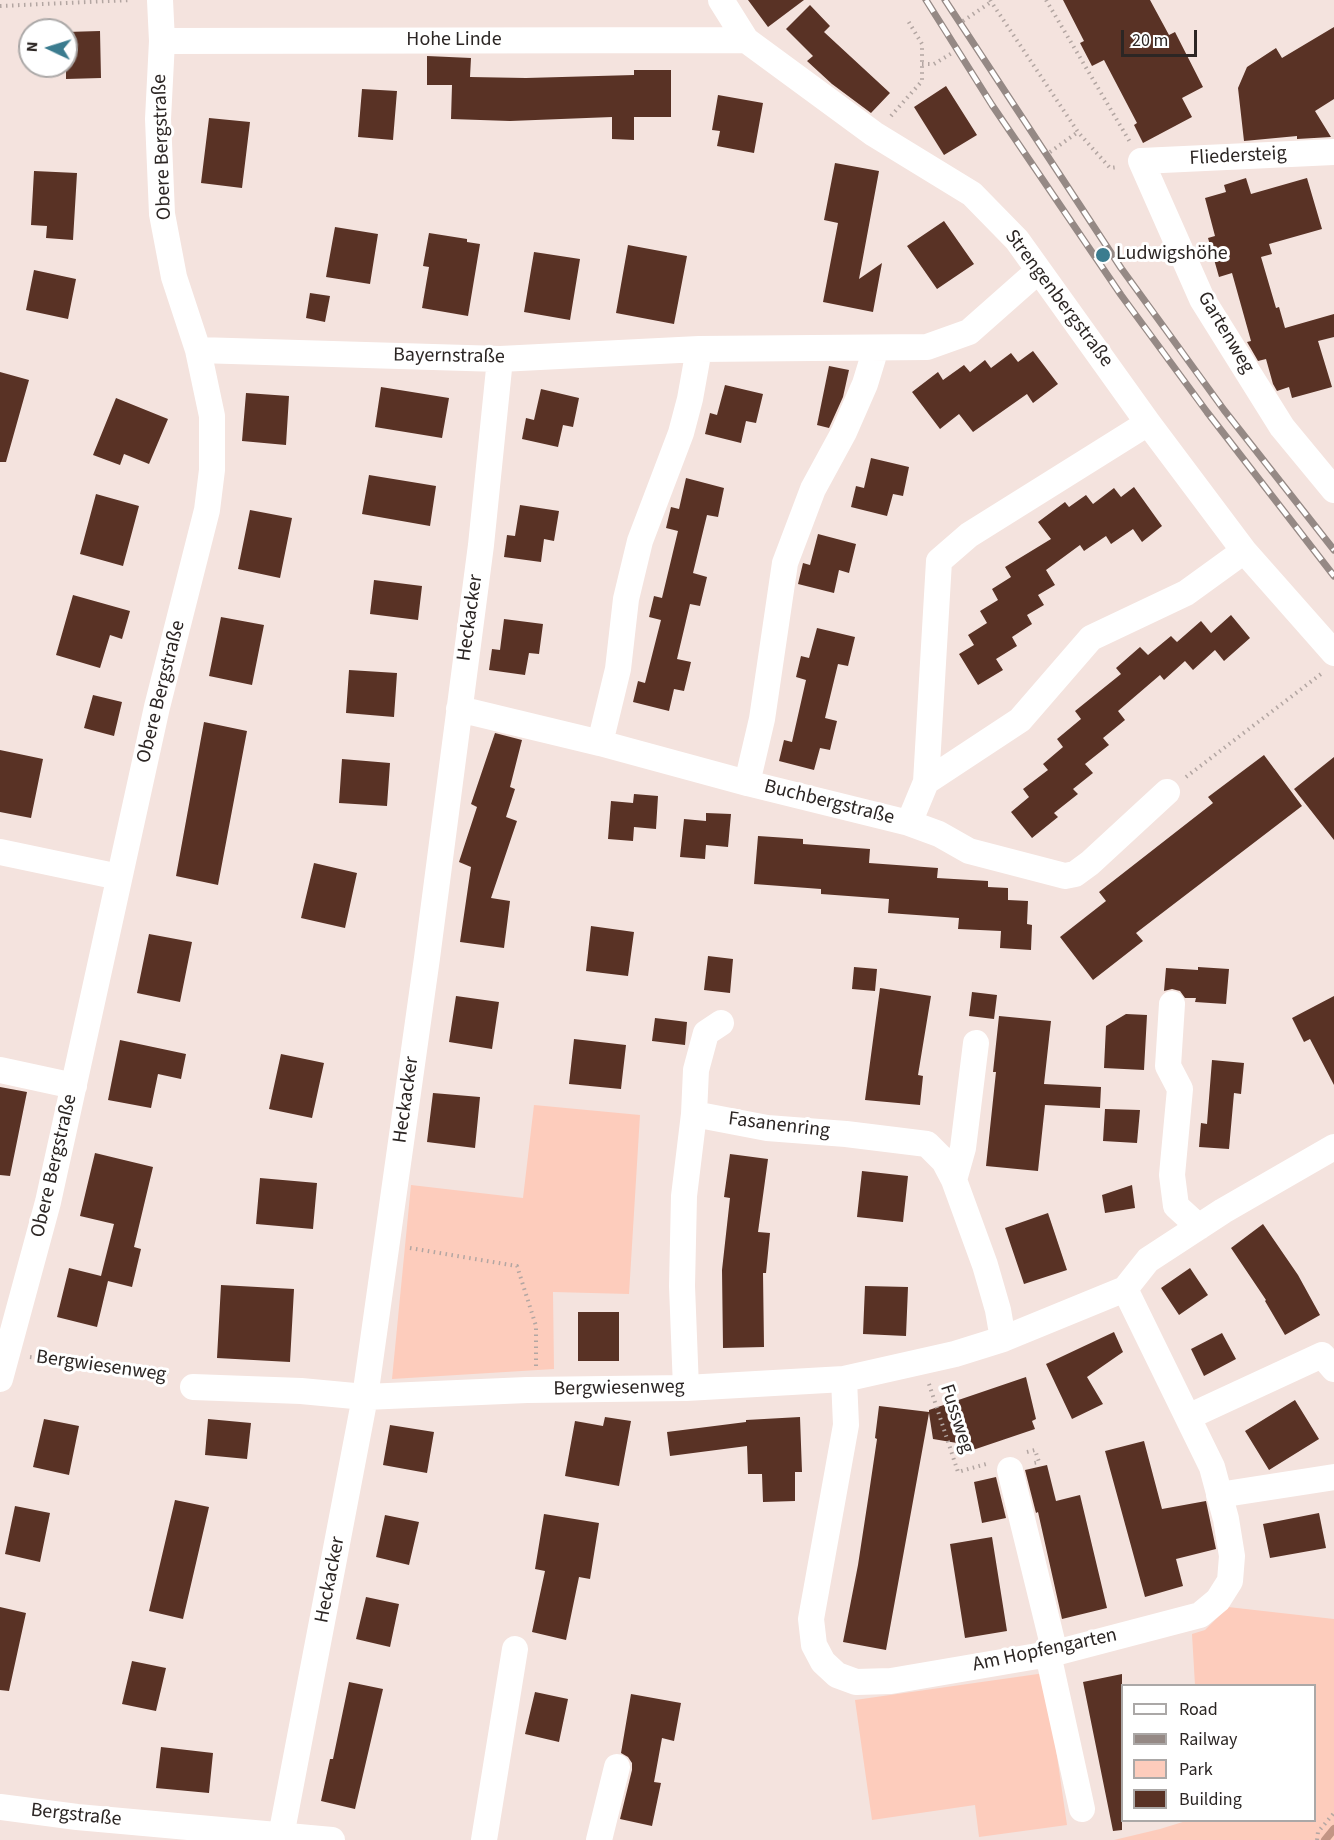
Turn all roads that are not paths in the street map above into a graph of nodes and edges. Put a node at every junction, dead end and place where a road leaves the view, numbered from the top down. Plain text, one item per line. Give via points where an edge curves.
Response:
1 (160, 0) edge
2 (721, 0) edge
3 (746, 40) junction
4 (162, 41) junction
5 (1334, 152) edge
6 (1141, 161) joint
7 (1038, 271) junction
8 (876, 348) junction
9 (699, 349) junction
10 (198, 350) junction
11 (500, 359) junction
12 (1148, 423) junction
13 (1334, 490) edge
14 (1244, 551) junction
15 (1331, 661) edge
16 (459, 709) junction
17 (600, 743) junction
18 (926, 782) junction
19 (747, 783) junction
20 (1167, 792) road end
21 (909, 823) junction
22 (0, 852) edge
23 (119, 877) junction
24 (1172, 1005) dead end
25 (721, 1023) dead end
26 (976, 1043) dead end
27 (0, 1070) edge
28 (74, 1086) junction
29 (694, 1114) junction
30 (1334, 1147) edge
31 (954, 1180) junction
32 (1199, 1227) junction
33 (1125, 1289) junction
34 (1003, 1339) junction
35 (1334, 1369) edge
36 (2, 1371) edge
37 (844, 1378) junction
38 (193, 1387) road end
39 (686, 1388) junction
40 (365, 1397) junction
41 (1188, 1417) junction
42 (1008, 1462) road end
43 (1334, 1477) edge
44 (1219, 1495) junction
45 (515, 1648) dead end
46 (1052, 1654) junction
47 (617, 1767) dead end
48 (0, 1807) edge
49 (1082, 1809) dead end
50 (75, 1829) edge
51 (281, 1836) junction
52 (332, 1840) edge
53 (484, 1840) edge
54 (599, 1840) edge

1 - 4 street, Obere Bergstraße
2 - 3 street, Strengenbergstraße
3 - 4 street, Hohe Linde
3 - 7 street, Strengenbergstraße via 874,134 972,194 1017,240
4 - 10 street, Obere Bergstraße via 158,119 162,214 174,277
5 - 6 street, Fliedersteig
6 - 13 street, Gartenweg via 1202,299 1282,427
7 - 8 street, Bayernstraße via 969,332 927,346
7 - 12 street, Strengenbergstraße
8 - 9 street, Bayernstraße
8 - 19 street via 865,384 813,489 785,563 762,718
9 - 11 street, Bayernstraße
9 - 17 street via 681,433 640,541 626,599 618,669
10 - 11 street, Bayernstraße
10 - 23 street, Obere Bergstraße via 212,416 207,510
11 - 16 street, Heckacker
12 - 14 street, Strengenbergstraße
12 - 18 street via 969,535 939,561
14 - 15 street, Strengenbergstraße
14 - 18 street via 1186,593 1091,638 1020,720
16 - 17 street, Buchbergstraße
16 - 40 street, Heckacker
17 - 19 street, Buchbergstraße
18 - 21 street
19 - 21 street, Buchbergstraße
20 - 21 street, Buchbergstraße via 1090,863 1065,876 969,850
22 - 23 street
23 - 28 street, Obere Bergstraße
24 - 32 street via 1168,1066 1180,1089 1172,1175 1176,1206
25 - 29 street via 706,1033 696,1070
26 - 31 street via 963,1148
27 - 28 street
28 - 36 street, Obere Bergstraße via 48,1202
29 - 31 street, Fasanenring via 767,1128 927,1144 944,1161
29 - 39 street via 684,1196
30 - 32 street, Bergwiesenweg
31 - 34 street, Fasanenring via 985,1265
32 - 33 street, Bergwiesenweg via 1148,1260
33 - 34 street, Bergwiesenweg
33 - 41 street, Am Hopfengarten
34 - 37 street, Bergwiesenweg via 955,1354
35 - 41 street via 1322,1355
37 - 39 street, Bergwiesenweg
37 - 46 street, Am Hopfengarten via 846,1425 811,1619 814,1645 823,1662 837,1675 856,1682
38 - 40 street, Bergwiesenweg
39 - 40 street, Bergwiesenweg
40 - 51 street, Heckacker
41 - 44 street, Am Hopfengarten via 1212,1467
42 - 46 street
43 - 44 street
44 - 46 street, Am Hopfengarten via 1232,1556 1230,1581 1218,1600 1200,1615
45 - 53 street
46 - 49 street
47 - 54 street
48 - 50 street, Bergstraße
50 - 51 street, Bergstraße
51 - 52 street, Bergstraße

